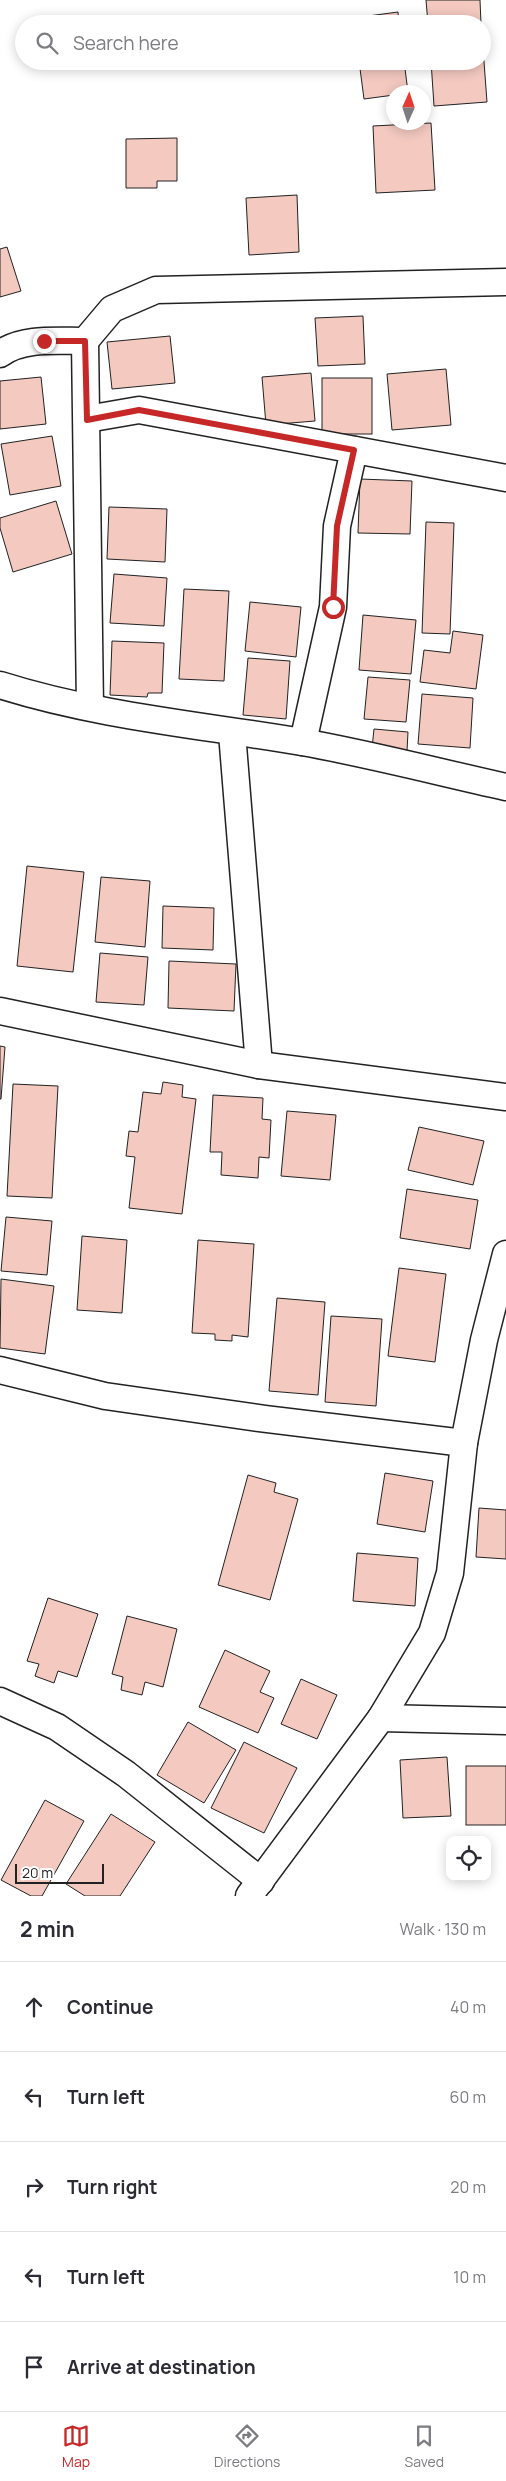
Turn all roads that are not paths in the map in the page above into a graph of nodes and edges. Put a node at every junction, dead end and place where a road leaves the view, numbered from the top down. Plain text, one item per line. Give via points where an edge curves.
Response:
1 (506, 282) edge
2 (85, 341) junction
3 (0, 354) edge
4 (87, 420) junction
5 (354, 450) junction
6 (506, 478) edge
7 (0, 685) edge
8 (90, 707) junction
9 (232, 732) junction
10 (303, 742) junction
11 (506, 787) edge
12 (0, 1011) edge
13 (259, 1066) junction
14 (506, 1097) edge
15 (506, 1254) edge
16 (0, 1370) edge
17 (464, 1443) junction
18 (0, 1700) edge
19 (381, 1718) junction
20 (506, 1721) edge
21 (255, 1889) edge

1 - 2 street via 156,290 112,310
2 - 3 street via 44,341 9,347
2 - 4 street
4 - 5 street via 139,410
4 - 8 street
5 - 6 street
5 - 10 street via 337,526 333,607
7 - 8 street
8 - 9 street
9 - 10 street
9 - 13 street
10 - 11 street
12 - 13 street
13 - 14 street
15 - 17 street via 484,1340
16 - 17 street via 105,1396
17 - 19 street via 450,1574 432,1633
18 - 21 street via 57,1727 126,1774
19 - 20 street
19 - 21 street

